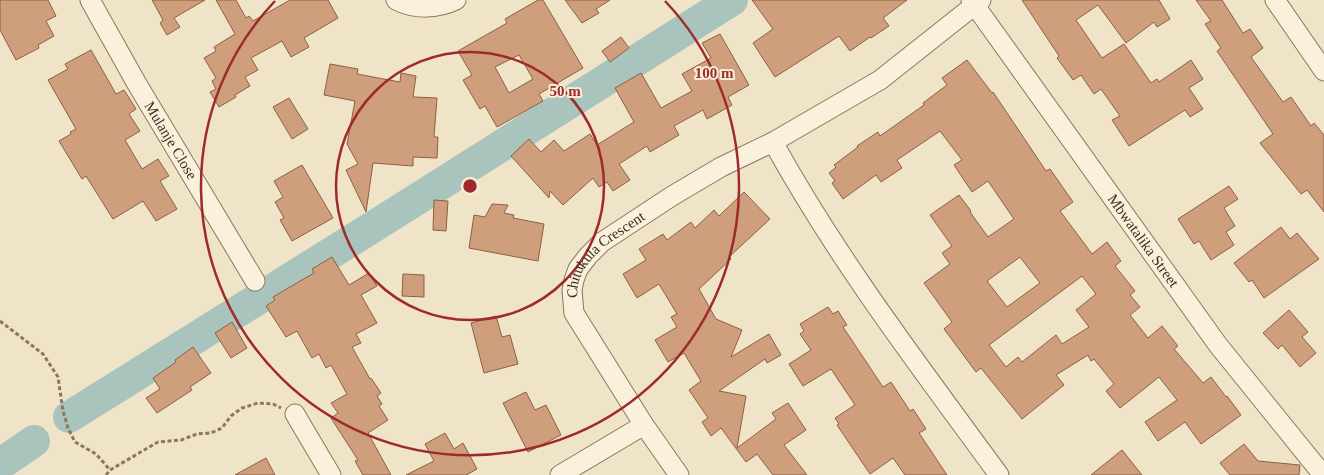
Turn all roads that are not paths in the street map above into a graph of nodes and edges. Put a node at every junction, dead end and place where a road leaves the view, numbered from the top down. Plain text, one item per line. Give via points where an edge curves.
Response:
1 (90, 0) edge
2 (396, 0) edge
3 (456, 0) edge
4 (1275, 0) edge
5 (976, 2) edge
6 (1324, 71) edge
7 (773, 142) junction
8 (255, 281) dead end
9 (294, 414) road end
10 (644, 425) junction
11 (332, 475) edge
12 (560, 475) edge
13 (679, 475) edge
14 (1000, 475) edge
15 (1323, 475) edge

1 - 8 street, Mulanje Close
2 - 3 street via 431,8
4 - 6 street
5 - 7 street, Chitukula Crescent via 880,80
5 - 15 street, Mbwatalika Street via 1218,345
7 - 10 street, Chitukula Crescent via 721,167 602,242 578,269 572,290 574,313
7 - 14 street via 792,178 883,317
9 - 11 street
10 - 12 street
10 - 13 street, Chitukula Crescent

